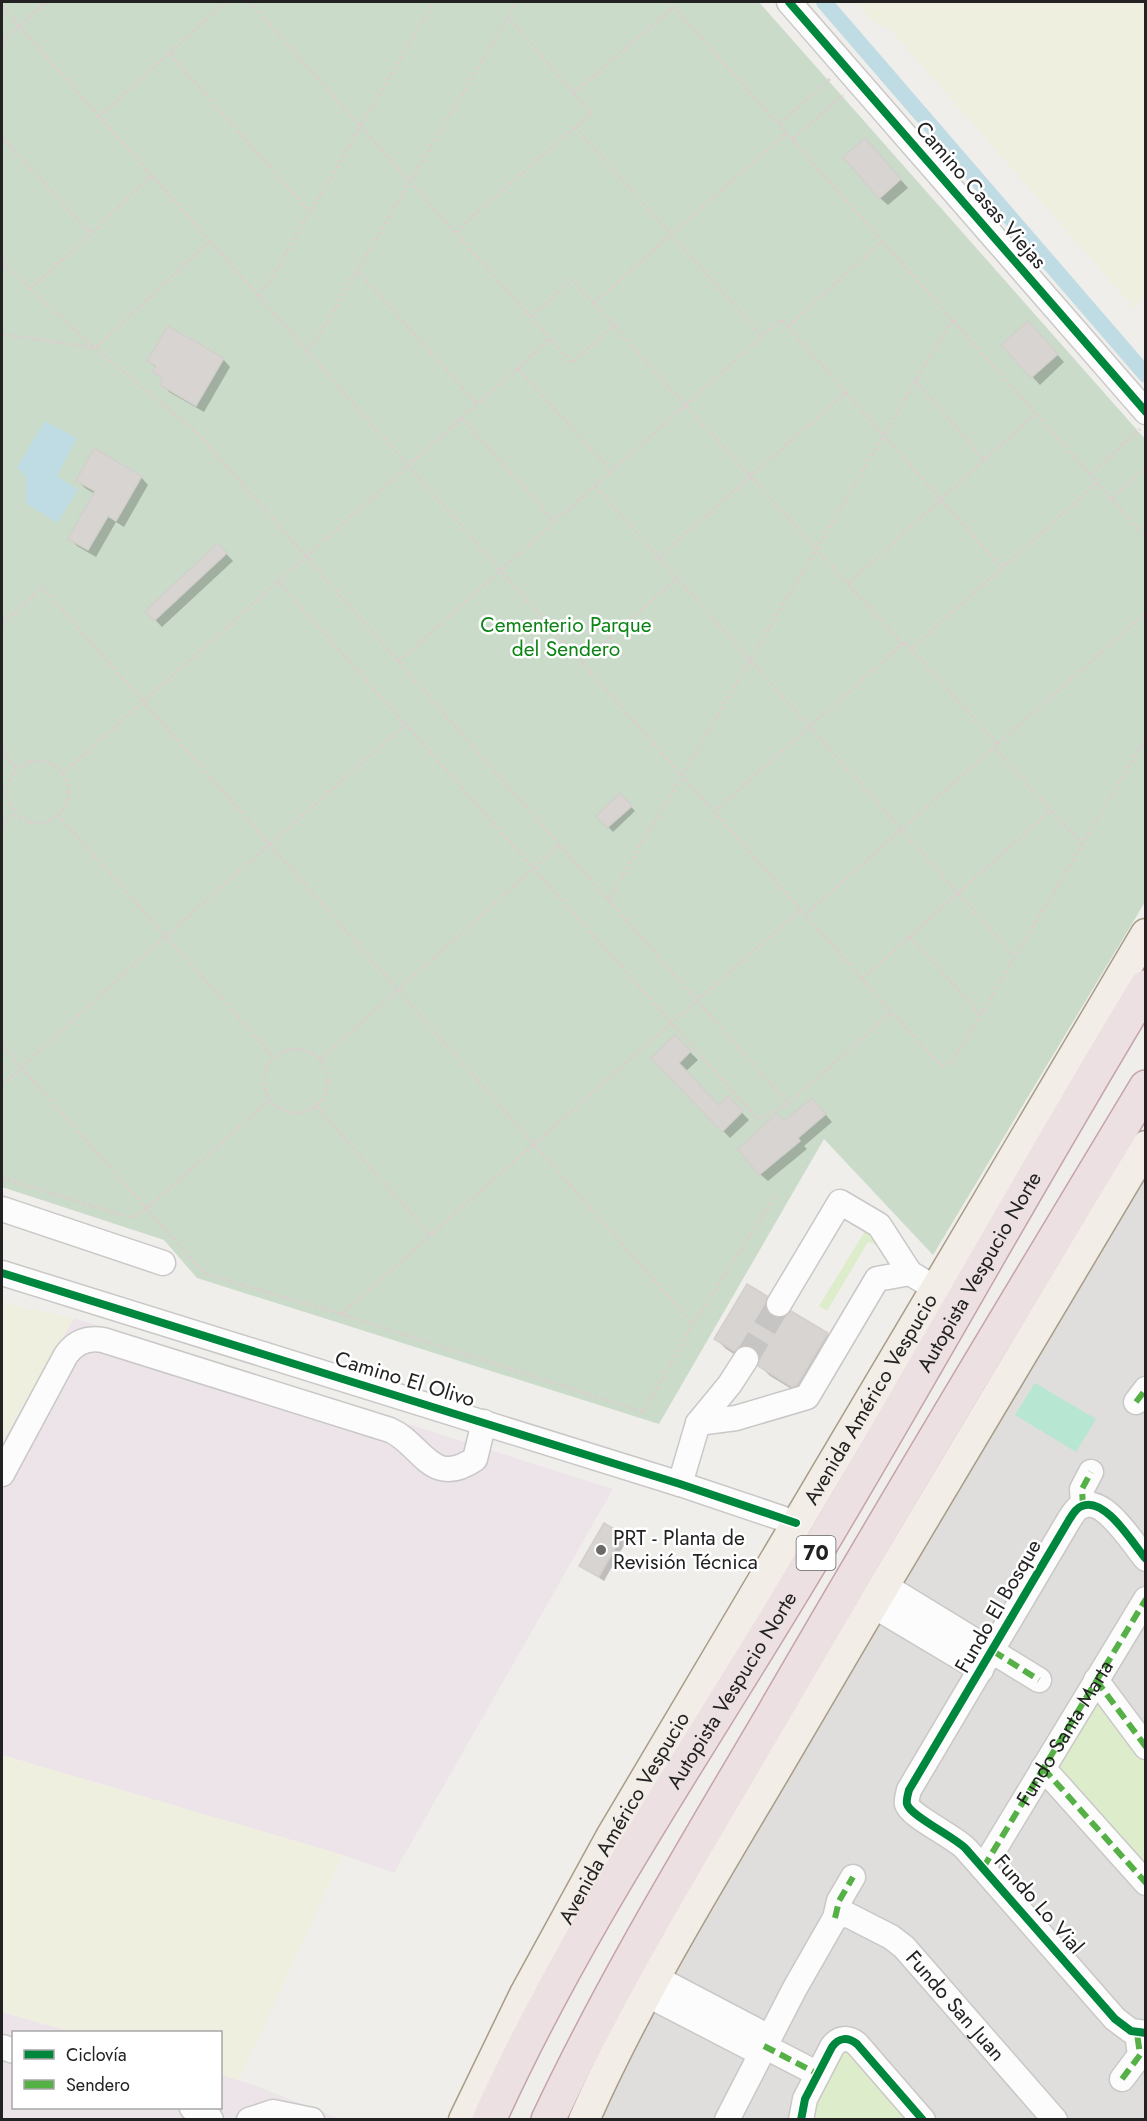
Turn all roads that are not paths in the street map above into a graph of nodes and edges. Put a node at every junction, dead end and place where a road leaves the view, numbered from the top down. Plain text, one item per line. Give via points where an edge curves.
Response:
1 (789, 2) edge
2 (1146, 412) edge
3 (1146, 934) edge
4 (1146, 987) edge
5 (1146, 1087) edge
6 (1145, 1148) edge
7 (2, 1209) edge
8 (163, 1263) dead end
9 (2, 1273) edge
10 (923, 1281) junction
11 (779, 1304) tunnel mouth
12 (746, 1359) tunnel mouth
13 (484, 1422) junction
14 (698, 1423) junction
15 (1091, 1472) dead end
16 (2, 1474) edge
17 (680, 1484) junction
18 (1083, 1506) junction
19 (796, 1523) junction
20 (1146, 1559) edge
21 (878, 1595) junction
22 (1146, 1599) edge
23 (987, 1660) junction
24 (1039, 1680) dead end
25 (1096, 1680) junction
26 (1146, 1747) edge
27 (1043, 1768) junction
28 (907, 1804) joint
29 (983, 1868) junction
30 (853, 1877) dead end
31 (1146, 1883) edge
32 (837, 1917) junction
33 (651, 1985) junction
34 (1141, 2033) edge
35 (764, 2045) junction
36 (818, 2074) junction
37 (1122, 2079) dead end
38 (195, 2109) edge
39 (253, 2119) edge
40 (211, 2120) edge
41 (312, 2120) edge
42 (464, 2120) edge
43 (489, 2120) edge
44 (548, 2120) edge
45 (584, 2120) edge
46 (728, 2120) edge
47 (801, 2120) edge
48 (922, 2120) edge
49 (1055, 2120) edge

1 - 2 street, Camino Casas Viejas
3 - 10 main road, Avenida Américo Vespucio
4 - 43 highway, Autopista Vespucio Norte / 70 via 814,1557 606,1894 544,2006
5 - 44 highway, 70 via 931,1443 662,1902 596,2021
6 - 21 main road
7 - 8 street
9 - 13 street, Camino El Olivo
10 - 11 street via 879,1225 840,1202
10 - 14 street via 877,1280 807,1397 735,1418
10 - 19 main road, Avenida Américo Vespucio
12 - 14 street
13 - 16 street via 475,1459 443,1468 425,1460 406,1439 390,1430 103,1340 89,1339 66,1355
13 - 17 street, Camino El Olivo
14 - 17 street
15 - 18 street, Fundo El Bosque via 1082,1490
17 - 19 street, Camino El Olivo
18 - 20 street via 1096,1505 1107,1512
18 - 23 street, Fundo El Bosque via 1069,1520
19 - 42 main road, Avenida Américo Vespucio via 578,1895
21 - 23 street
21 - 33 main road
22 - 25 street, Fundo Santa Marta
23 - 24 street
23 - 28 street, Fundo El Bosque via 909,1790
25 - 26 street
25 - 27 street, Fundo Santa Marta
27 - 29 street, Fundo Santa Marta
27 - 31 street
28 - 29 street, Fundo Lo Vial via 917,1816 960,1842
29 - 34 street, Fundo Lo Vial via 1115,2019 1125,2028
30 - 32 street via 837,1907
32 - 35 street
32 - 49 street, Fundo San Juan via 850,1915 904,1947
33 - 35 street
33 - 45 main road
34 - 37 street via 1140,2055
35 - 36 street
35 - 46 street
36 - 47 street via 802,2105
36 - 48 street via 835,2043 849,2039
38 - 40 street via 208,2114
39 - 41 street via 273,2112

